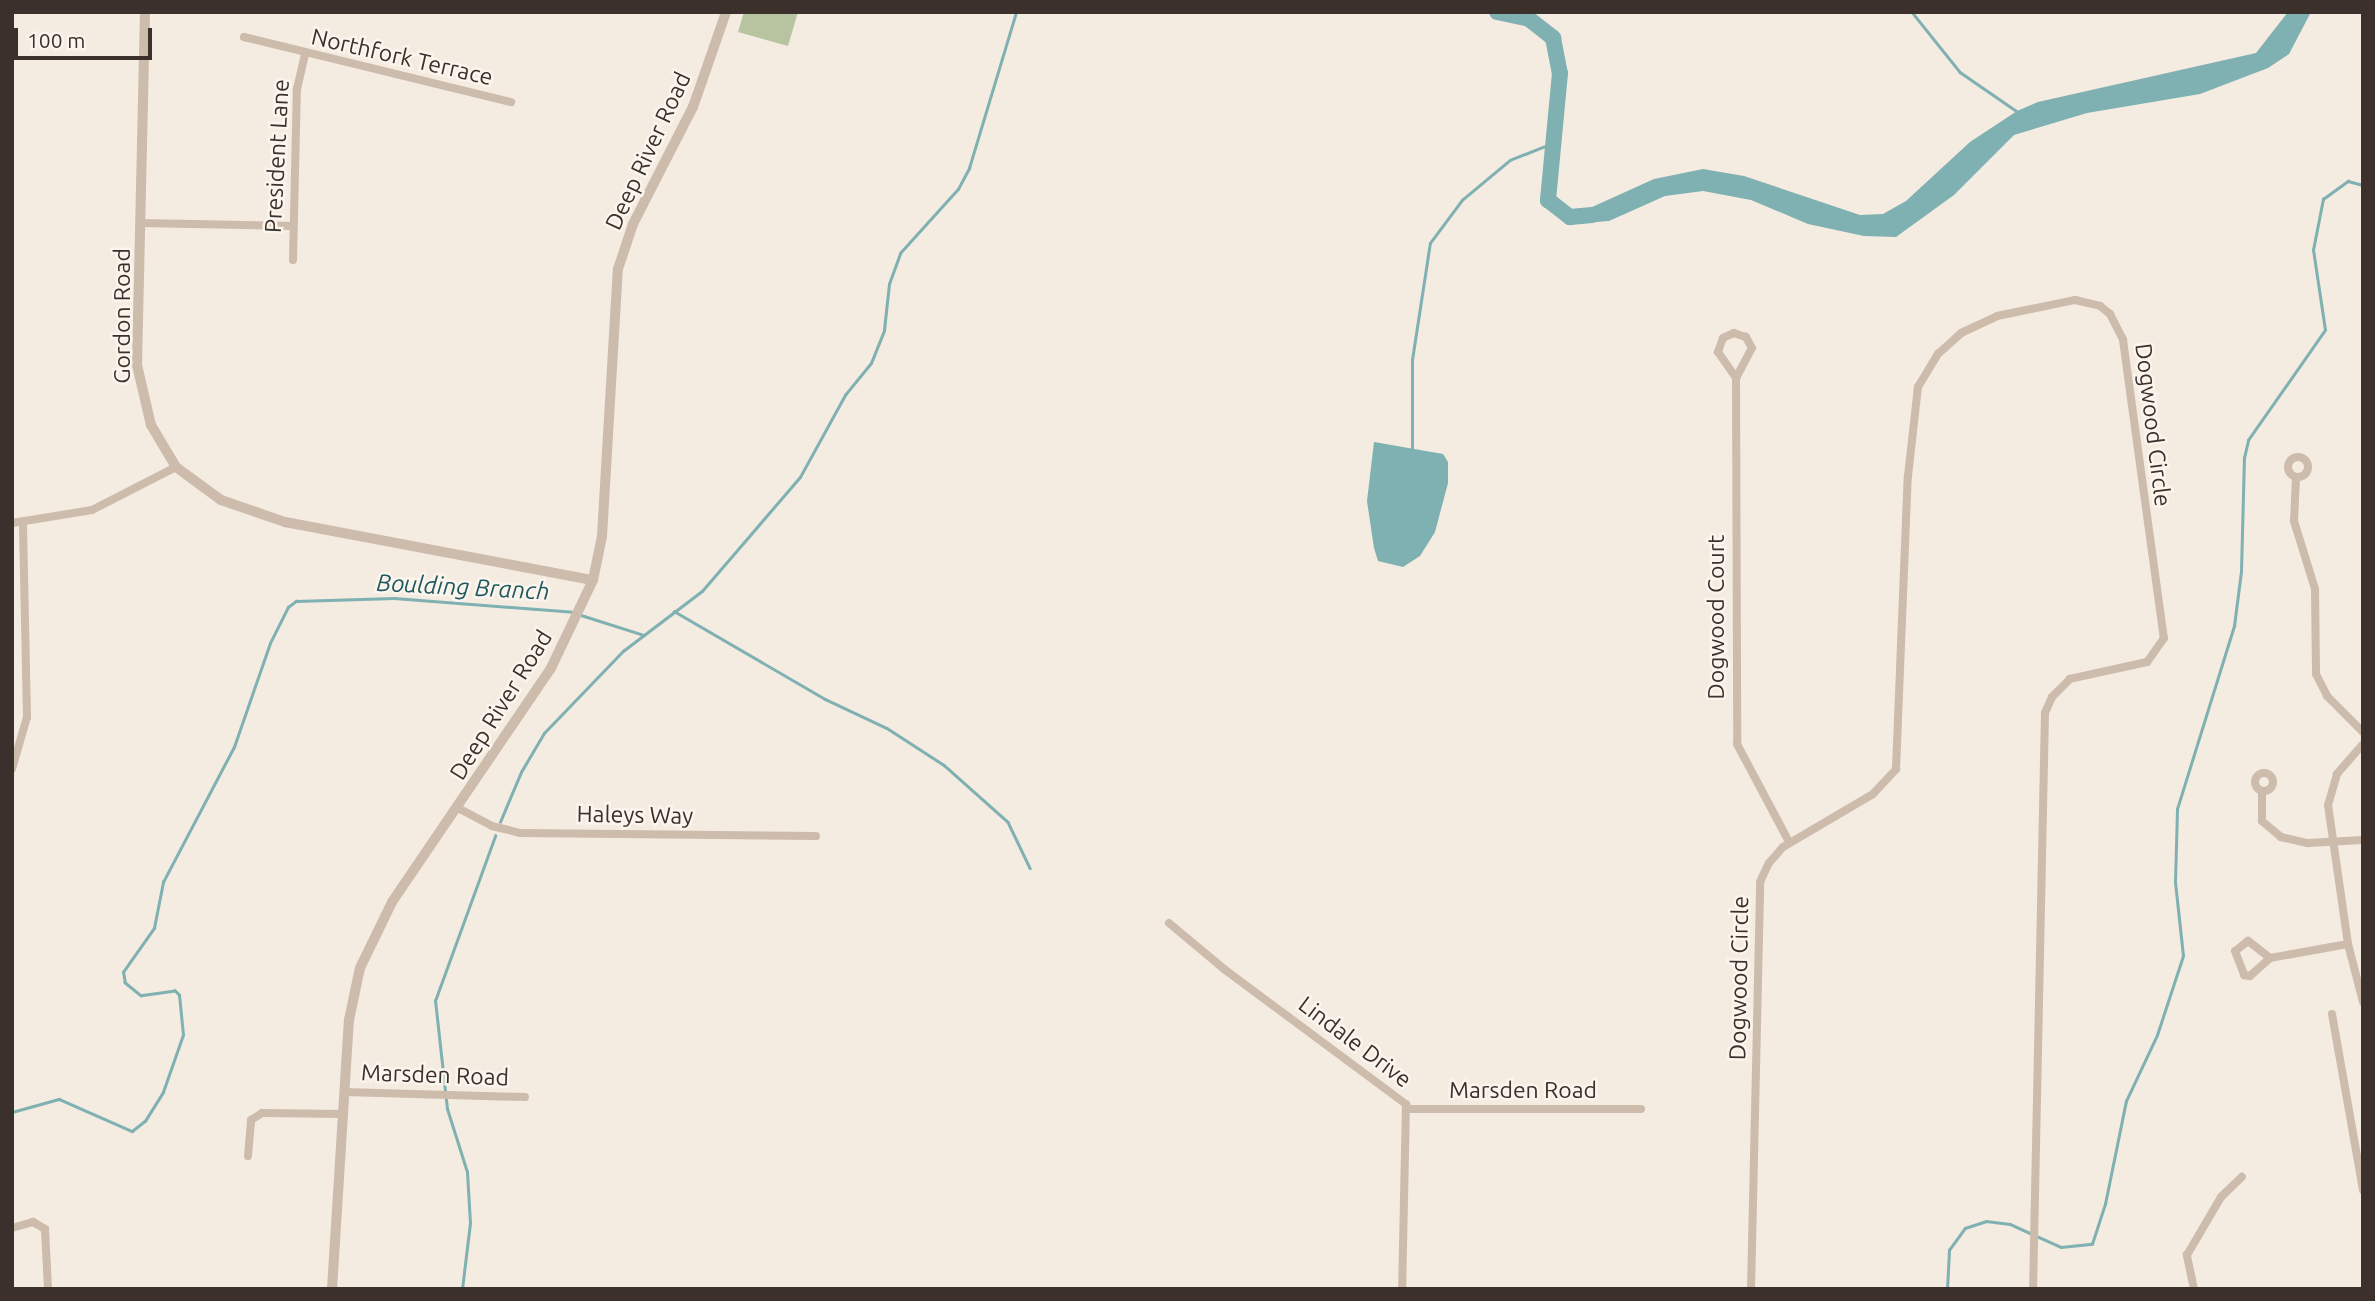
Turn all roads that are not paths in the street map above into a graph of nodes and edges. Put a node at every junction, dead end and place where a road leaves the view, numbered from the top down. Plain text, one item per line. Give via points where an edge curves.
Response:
1 (145, 12) edge
2 (726, 12) edge
3 (244, 37) dead end
4 (304, 54) junction
5 (511, 102) dead end
6 (141, 223) junction
7 (293, 226) junction
8 (293, 260) dead end
9 (1736, 378) junction
10 (176, 467) junction
11 (2296, 477) dead end
12 (23, 522) junction
13 (12, 523) edge
14 (593, 580) junction
15 (2363, 732) edge
16 (2363, 744) edge
17 (12, 769) edge
18 (2262, 791) dead end
19 (458, 808) junction
20 (816, 836) dead end
21 (2363, 840) edge
22 (1789, 842) junction
23 (2330, 842) junction
24 (1169, 923) dead end
25 (2348, 944) junction
26 (2270, 958) junction
27 (2363, 1002) edge
28 (2332, 1014) dead end
29 (344, 1092) junction
30 (525, 1097) dead end
31 (1406, 1109) junction
32 (1641, 1109) dead end
33 (343, 1114) junction
34 (248, 1156) dead end
35 (2242, 1177) dead end
36 (2363, 1190) edge
37 (12, 1228) edge
38 (48, 1289) edge
39 (332, 1289) edge
40 (1402, 1289) edge
41 (1751, 1289) edge
42 (2033, 1289) edge
43 (2194, 1289) edge

1 - 6 street, Gordon Road
2 - 14 street, Deep River Road via 693,107 633,224 618,269 602,536
3 - 4 street, Northfork Terrace
4 - 5 street, Northfork Terrace
4 - 7 street, President Lane via 297,89
6 - 7 street
6 - 10 street, Gordon Road via 139,380 151,425
7 - 8 street, President Lane
9 - 9 street, Dogwood Court via 1718,352 1723,338 1734,333 1746,337 1752,348
9 - 22 street, Dogwood Court via 1737,744
10 - 12 street via 92,510
10 - 14 street, Gordon Road via 221,500 264,517
11 - 15 street via 2294,521 2316,599 2316,674 2327,696
12 - 13 street
12 - 17 street via 27,717
14 - 19 street, Deep River Road via 536,692
16 - 23 street via 2344,762 2330,789
18 - 23 street via 2260,809 2270,831 2293,841
19 - 20 street, Haleys Way via 492,826 520,833
19 - 29 street, Deep River Road via 392,902 366,952 349,1020
21 - 23 street
22 - 41 street, Dogwood Circle via 1769,863 1760,882
22 - 42 street, Dogwood Circle via 1873,794 1896,769 1912,408 1928,366 1961,333 1997,316 2075,300 2100,306 2110,313 2123,340 2164,638 2147,662 2070,680 2052,697 2045,713
23 - 25 street
24 - 31 street, Lindale Drive via 1406,1104
25 - 26 street
25 - 27 street
26 - 26 street via 2250,976 2244,975 2235,951 2248,941
28 - 36 street
29 - 30 street, Marsden Road
29 - 33 street, Deep River Road
31 - 32 street, Marsden Road
31 - 40 street, Lindale Drive
33 - 34 street, Marsden Road via 261,1113 251,1120
33 - 39 street, Deep River Road
35 - 43 street via 2221,1197 2187,1255
37 - 38 street via 33,1222 45,1230

